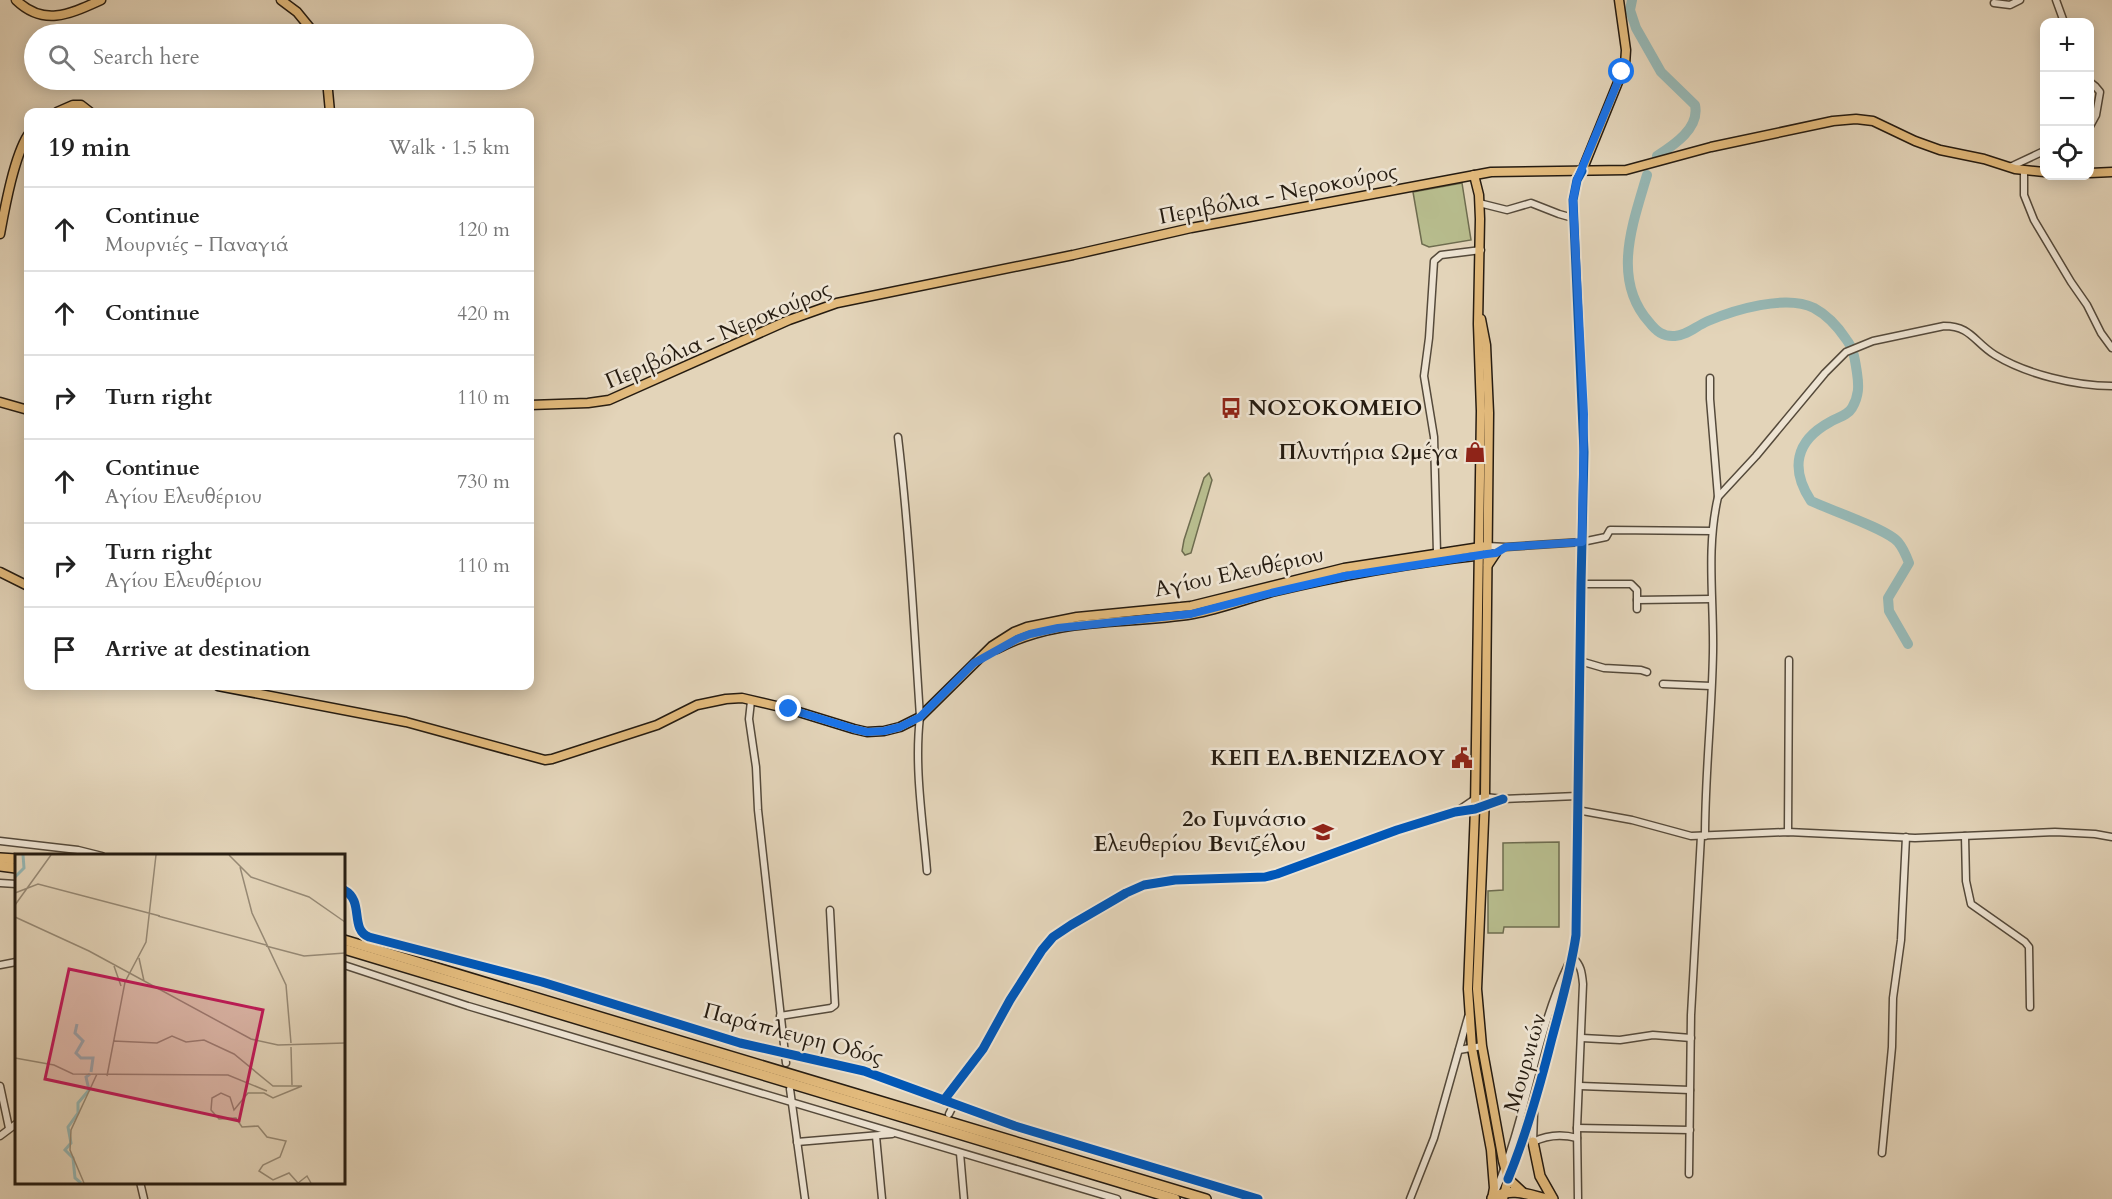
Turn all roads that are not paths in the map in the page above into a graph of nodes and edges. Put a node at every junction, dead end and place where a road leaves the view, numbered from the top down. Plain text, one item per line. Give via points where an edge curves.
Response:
1 (16, 0) edge
2 (101, 0) edge
3 (280, 0) edge
4 (1619, 0) edge
5 (2020, 0) edge
6 (2056, 0) edge
7 (1994, 3) dead end
8 (2063, 18) edge
9 (307, 24) edge
10 (2094, 85) edge
11 (328, 90) edge
12 (66, 108) edge
13 (85, 108) edge
14 (330, 108) edge
15 (2094, 119) edge
16 (24, 142) edge
17 (2040, 153) edge
18 (2009, 167) junction
19 (1582, 171) junction
20 (2024, 171) junction
21 (2040, 172) edge
22 (2112, 172) edge
23 (2094, 173) edge
24 (1474, 175) junction
25 (1479, 203) junction
26 (1573, 218) junction
27 (0, 234) edge
28 (1481, 250) junction
29 (2112, 348) edge
30 (1710, 378) dead end
31 (2112, 386) edge
32 (0, 402) edge
33 (534, 405) edge
34 (24, 409) edge
35 (898, 437) dead end
36 (1718, 497) junction
37 (1712, 531) junction
38 (1582, 542) junction
39 (1506, 547) junction
40 (1485, 551) junction
41 (1437, 553) junction
42 (1464, 557) junction
43 (1482, 568) junction
44 (0, 572) edge
45 (24, 584) edge
46 (1581, 584) junction
47 (1711, 599) junction
48 (1637, 600) junction
49 (1637, 609) dead end
50 (1789, 660) dead end
51 (1580, 661) junction
52 (974, 663) junction
53 (1647, 672) dead end
54 (1663, 684) dead end
55 (1711, 686) junction
56 (239, 690) edge
57 (751, 700) junction
58 (920, 717) junction
59 (1577, 796) junction
60 (1475, 799) junction
61 (1485, 802) junction
62 (1475, 809) junction
63 (1577, 810) junction
64 (1455, 812) junction
65 (1788, 832) junction
66 (1703, 836) junction
67 (1965, 836) junction
68 (1906, 837) junction
69 (2112, 837) edge
70 (0, 841) edge
71 (79, 853) edge
72 (0, 858) edge
73 (15, 859) edge
74 (0, 866) edge
75 (15, 868) edge
76 (927, 871) dead end
77 (0, 883) edge
78 (15, 884) edge
79 (345, 891) edge
80 (830, 910) dead end
81 (354, 935) dead end
82 (345, 940) edge
83 (363, 946) junction
84 (345, 949) edge
85 (1572, 957) junction
86 (15, 962) edge
87 (0, 965) edge
88 (345, 965) edge
89 (2030, 1006) dead end
90 (1468, 1014) junction
91 (780, 1016) junction
92 (1582, 1038) junction
93 (1691, 1038) junction
94 (1482, 1047) junction
95 (1472, 1048) junction
96 (1458, 1050) junction
97 (785, 1055) junction
98 (786, 1063) dead end
99 (0, 1086) edge
100 (1580, 1086) junction
101 (790, 1089) dead end
102 (1690, 1090) junction
103 (944, 1100) junction
104 (792, 1103) junction
105 (954, 1104) junction
106 (1534, 1106) junction
107 (950, 1114) dead end
108 (15, 1125) edge
109 (9, 1128) junction
110 (1577, 1128) junction
111 (1690, 1130) junction
112 (896, 1133) junction
113 (0, 1136) edge
114 (876, 1136) junction
115 (944, 1137) dead end
116 (1577, 1138) junction
117 (797, 1142) junction
118 (1533, 1142) junction
119 (943, 1147) junction
120 (960, 1153) junction
121 (1882, 1153) dead end
122 (1507, 1174) junction
123 (1689, 1174) dead end
124 (140, 1184) edge
125 (1522, 1192) junction
126 (1497, 1197) edge
127 (144, 1199) edge
128 (805, 1199) edge
129 (882, 1199) edge
130 (964, 1199) edge
131 (1117, 1199) edge
132 (1175, 1199) edge
133 (1206, 1199) edge
134 (1258, 1199) edge
135 (1410, 1199) edge
136 (1546, 1199) edge
137 (1554, 1199) edge
138 (1578, 1199) edge

1 - 2 main road via 30,12 51,16 75,12
3 - 9 main road
4 - 19 main road via 1625,65
5 - 7 street via 2010,5
6 - 8 street
10 - 15 street via 2100,92
11 - 14 main road
12 - 13 main road
16 - 27 main road
17 - 18 street
18 - 19 main road, Περιβόλια - Νεροκούρος via 1928,147 1873,121 1856,119 1711,147 1641,168
18 - 20 main road, Περιβόλια - Νεροκούρος
19 - 24 main road, Περιβόλια - Νεροκούρος via 1506,170
19 - 26 street via 1574,191
20 - 21 main road, Περιβόλια - Νεροκούρος
20 - 29 street via 2024,195 2034,220
22 - 23 main road
24 - 25 main road
24 - 33 main road, Περιβόλια - Νεροκούρος via 1191,228 837,303 789,320 609,400
25 - 26 street via 1507,210 1531,203
25 - 28 main road
26 - 38 street via 1584,414
28 - 40 main road via 1478,324
28 - 41 street via 1441,255 1434,261 1424,376 1434,437
30 - 36 street
31 - 36 street via 2026,370 1993,354 1955,326 1873,341 1846,352
32 - 34 main road
35 - 58 street
36 - 37 street
37 - 38 street via 1610,530 1606,537
37 - 47 street
38 - 39 street
38 - 46 street
39 - 40 street
39 - 40 street
40 - 41 main road, Αγίου Ελευθέριου
40 - 42 main road, Αγίου Ελευθέριου
40 - 43 main road
40 - 43 main road
41 - 52 main road, Αγίου Ελευθέριου via 1344,568 1191,606 1042,623 1014,632
42 - 43 main road
42 - 52 main road, Αγίου Ελευθέριου via 1345,576 1191,614 1044,630 1017,639
43 - 60 main road
43 - 61 main road
44 - 45 main road
46 - 48 street via 1631,584 1637,590
46 - 51 street
47 - 48 street
47 - 55 street
48 - 49 street
50 - 65 street
51 - 53 street via 1604,669
51 - 59 street
52 - 58 main road, Αγίου Ελευθέριου
54 - 55 street
55 - 66 street
56 - 57 main road, Αγίου Ελευθέριου via 406,722 545,760 657,725 697,705 726,699
57 - 58 main road, Αγίου Ελευθέριου via 867,732 900,727
57 - 91 street via 749,719
58 - 76 street
59 - 61 street
59 - 63 street
60 - 61 street
60 - 62 main road
60 - 64 street
61 - 62 street
61 - 94 main road via 1477,989
62 - 64 street
62 - 90 main road
63 - 66 street
63 - 85 street
64 - 103 street via 1265,877 1160,882 1126,892 1071,925 1042,950 973,1064
65 - 66 street
65 - 68 street
66 - 93 street
67 - 68 street
67 - 69 street via 2055,832
67 - 89 street via 1971,904 2028,947
68 - 121 street via 1902,930
70 - 71 street
72 - 73 highway
74 - 75 highway
77 - 78 street
79 - 97 street, Παράπλευρη Οδός via 354,898 359,927 369,937 542,982
80 - 91 street via 835,1005
81 - 83 highway
82 - 83 highway
83 - 133 highway
84 - 132 highway
85 - 92 street via 1578,962 1582,977
85 - 106 street, Μουρνιών
85 - 122 street, Μουρνιών via 1544,1033
86 - 87 street
88 - 104 street
90 - 95 main road
90 - 96 street
91 - 97 street
92 - 93 street
92 - 100 street
93 - 102 street
94 - 95 street
94 - 122 main road
95 - 96 street
95 - 126 main road
96 - 135 street via 1434,1138
97 - 98 street
97 - 103 street, Παράπλευρη Οδός via 864,1071
99 - 109 street
100 - 102 street
100 - 110 street
101 - 104 street
102 - 111 street
103 - 105 street, Παράπλευρη Οδός
104 - 112 street
104 - 117 street
105 - 107 street
105 - 134 street, Παράπλευρη Οδός
106 - 118 street
106 - 122 street, Μουρνιών
108 - 109 street
109 - 113 street
110 - 111 street
110 - 116 street
111 - 123 street
112 - 114 street
112 - 119 street
114 - 117 street
114 - 129 street
115 - 119 street
116 - 118 street via 1558,1135
116 - 138 street
117 - 128 street
118 - 137 highway via 1540,1176
119 - 120 street
120 - 130 street
120 - 131 street
122 - 125 highway
122 - 126 main road, Μουρνιών
122 - 126 street, Μουρνιών
124 - 127 street
125 - 126 highway
125 - 136 highway

